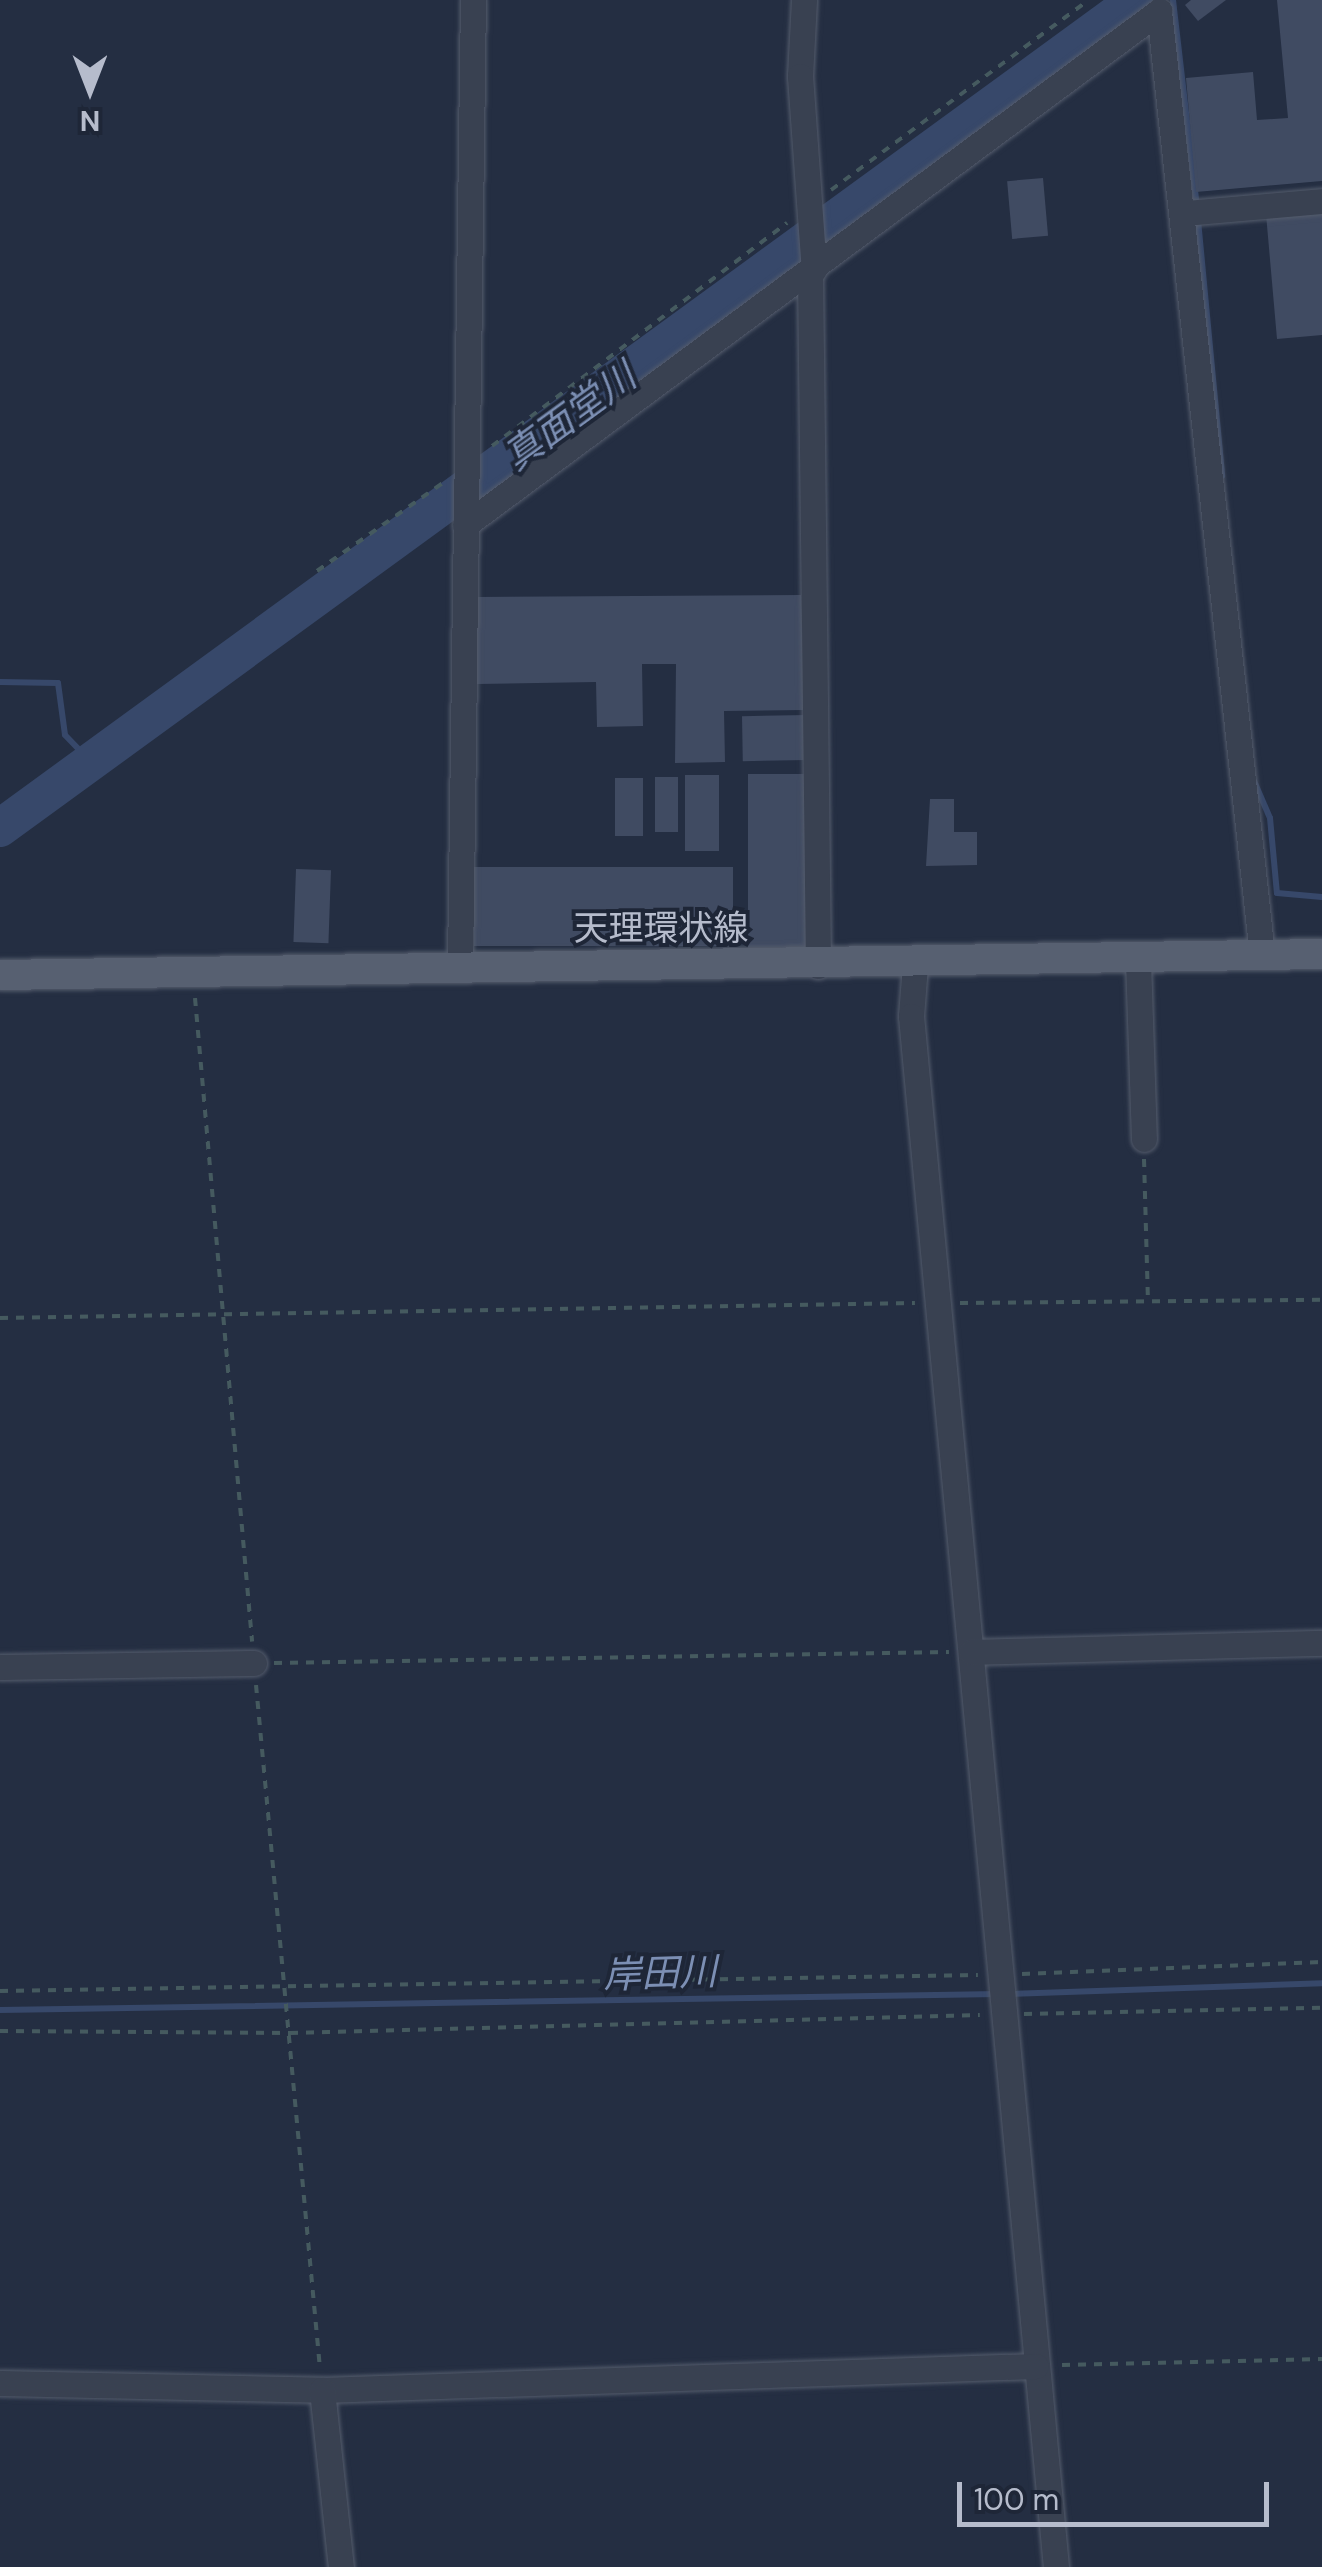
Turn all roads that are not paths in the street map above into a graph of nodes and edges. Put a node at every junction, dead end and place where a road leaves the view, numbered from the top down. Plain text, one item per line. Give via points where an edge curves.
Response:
1 (473, 0) edge
2 (804, 0) edge
3 (1158, 4) edge
4 (1322, 201) edge
5 (1185, 213) junction
6 (812, 266) junction
7 (465, 520) junction
8 (1262, 954) junction
9 (1322, 954) edge
10 (1138, 960) junction
11 (460, 964) junction
12 (915, 965) junction
13 (818, 966) junction
14 (0, 974) edge
15 (1144, 1139) road end
16 (1322, 1643) edge
17 (972, 1652) junction
18 (254, 1663) road end
19 (0, 1667) edge
20 (1036, 2366) junction
21 (0, 2382) edge
22 (322, 2390) junction
23 (341, 2567) edge
24 (1056, 2567) edge

1 - 7 street
2 - 6 street
3 - 5 street
3 - 6 street
4 - 5 street
5 - 8 street via 1234,756
6 - 7 street
6 - 13 street
7 - 11 street
8 - 9 main road, 天理環状線
8 - 10 main road, 天理環状線
10 - 12 main road, 天理環状線
10 - 15 street
11 - 13 main road, 天理環状線
11 - 14 main road, 天理環状線
12 - 13 main road, 天理環状線
12 - 17 street via 911,1016
16 - 17 street
17 - 20 street
18 - 19 street
20 - 22 street
20 - 24 street
21 - 22 street
22 - 23 street

